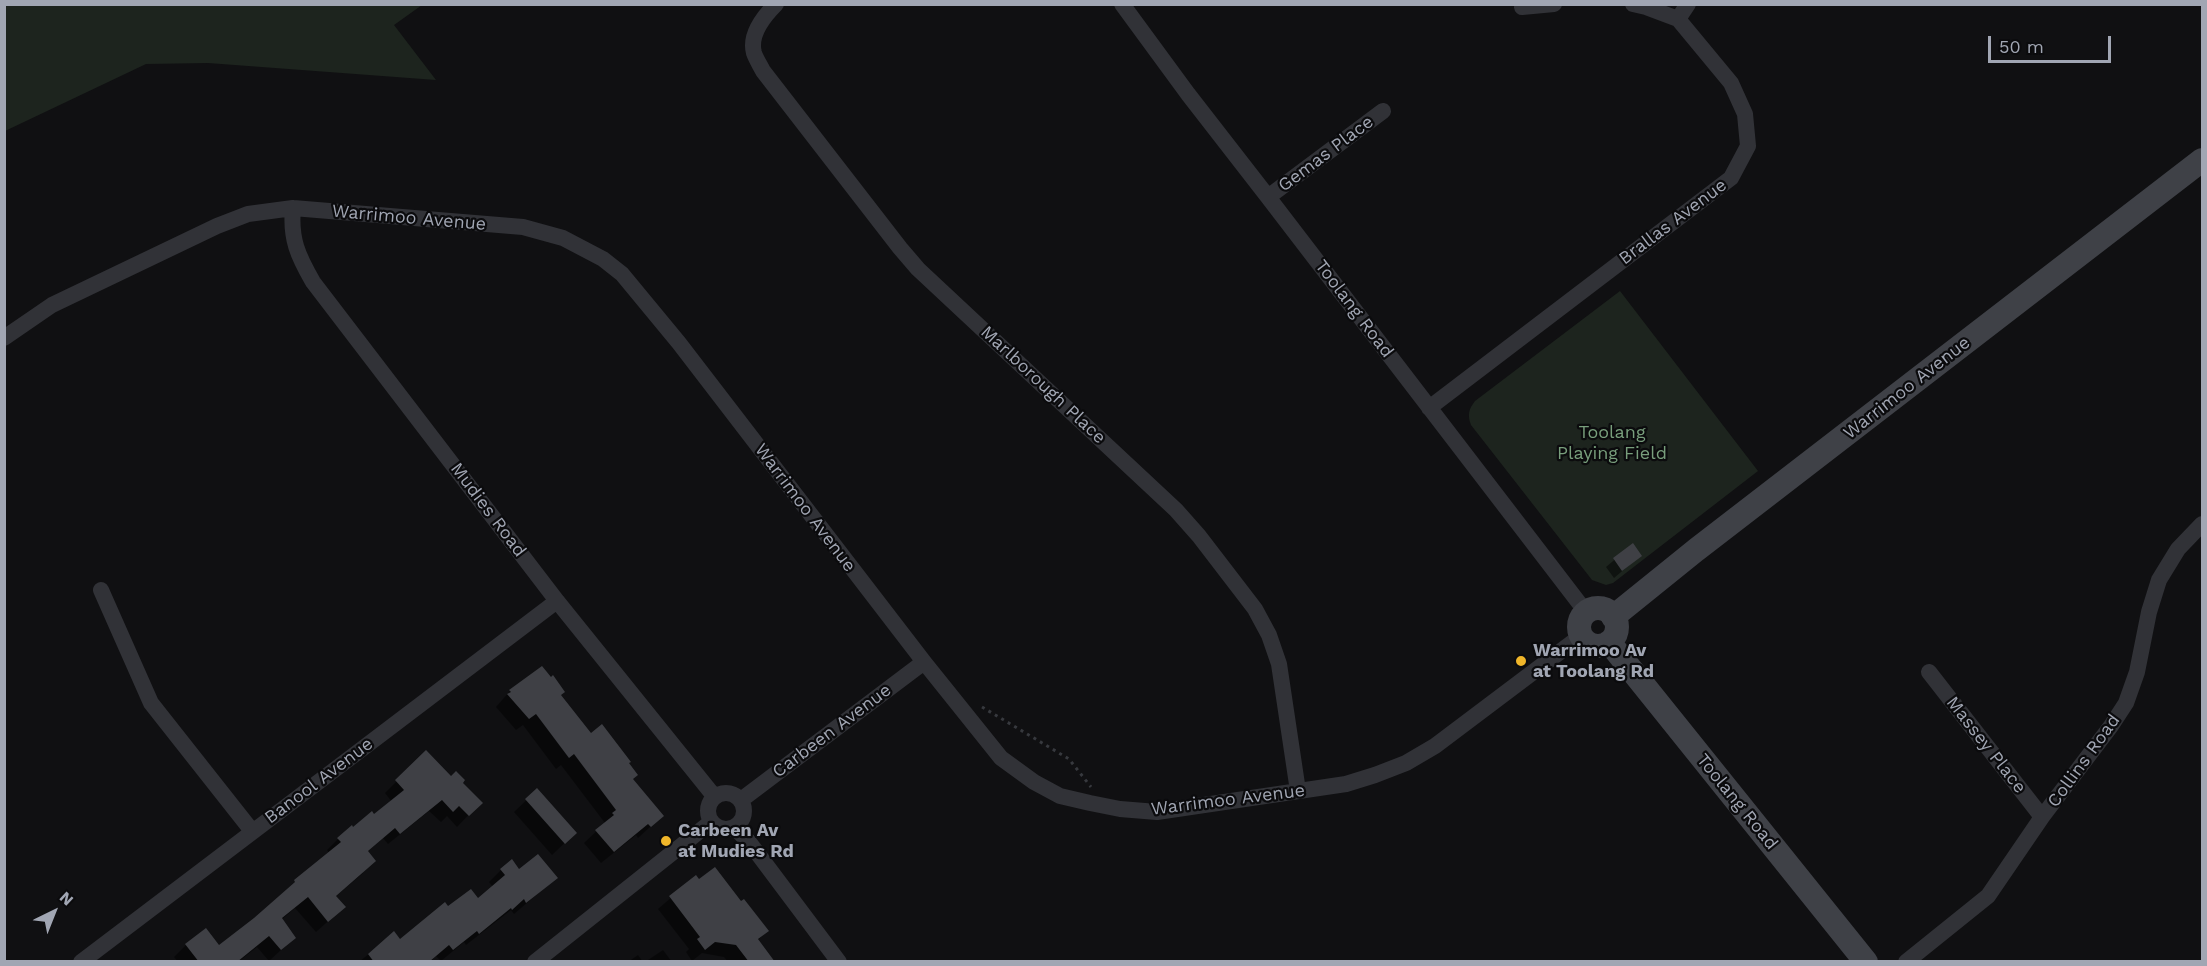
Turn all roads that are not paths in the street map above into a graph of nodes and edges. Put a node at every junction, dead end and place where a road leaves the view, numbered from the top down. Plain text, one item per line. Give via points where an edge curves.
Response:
1 (776, 4) edge
2 (1122, 4) edge
3 (1554, 4) edge
4 (1633, 4) edge
5 (1688, 4) edge
6 (1522, 7) dead end
7 (1678, 19) junction
8 (1383, 111) dead end
9 (2202, 160) edge
10 (1269, 196) junction
11 (293, 208) junction
12 (4, 338) edge
13 (1430, 408) junction
14 (2202, 524) edge
15 (101, 590) dead end
16 (557, 601) junction
17 (1586, 612) junction
18 (1614, 617) junction
19 (1581, 636) junction
20 (1609, 642) junction
21 (924, 662) junction
22 (1929, 672) dead end
23 (1298, 791) junction
24 (714, 796) junction
25 (741, 800) junction
26 (2042, 817) junction
27 (711, 822) junction
28 (734, 828) junction
29 (252, 831) junction
30 (81, 962) edge
31 (535, 962) edge
32 (839, 962) edge
33 (1866, 962) edge
34 (1906, 962) edge

1 - 23 street, Marlborough Place via 756,30 753,51 763,71 900,248 1176,510 1255,609 1279,664
2 - 10 street, Toolang Road
3 - 6 street
4 - 7 street
5 - 7 street
7 - 13 street, Brallas Avenue via 1731,84 1745,114 1748,146 1731,178
8 - 10 street, Gemas Place
9 - 18 street, Warrimoo Avenue
10 - 13 street, Toolang Road
11 - 12 street, Warrimoo Avenue via 248,214 218,226 52,305
11 - 16 street, Mudies Road via 294,244 313,282
11 - 21 street, Warrimoo Avenue via 523,227 563,238 603,259 622,274 679,343
13 - 17 street, Toolang Road
14 - 26 street, Collins Road via 2178,549 2159,580 2126,703
15 - 29 street via 151,703
16 - 24 street, Mudies Road
16 - 29 street, Banool Avenue
17 - 18 street via 1600,608
17 - 19 street via 1579,625
18 - 20 street via 1616,632
19 - 20 street via 1597,646
19 - 23 street, Warrimoo Avenue via 1435,746 1406,763 1346,784
20 - 33 street, Toolang Road
21 - 23 street, Warrimoo Avenue via 1001,758 1060,796 1120,809 1157,812
21 - 25 street, Carbeen Avenue
22 - 26 street, Massey Place
24 - 25 street via 730,793
24 - 27 street via 707,812
25 - 28 street via 744,812
26 - 34 street, Collins Road via 1988,896
27 - 28 street via 722,829
27 - 31 street
28 - 32 street via 749,842
29 - 30 street, Banool Avenue

